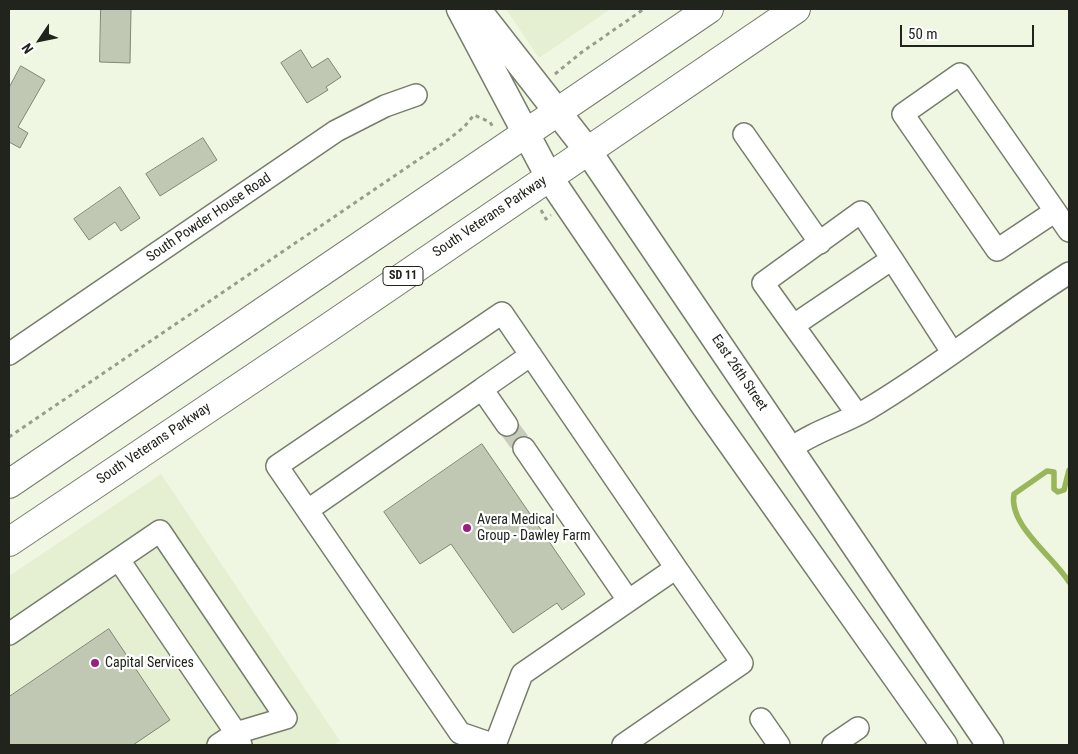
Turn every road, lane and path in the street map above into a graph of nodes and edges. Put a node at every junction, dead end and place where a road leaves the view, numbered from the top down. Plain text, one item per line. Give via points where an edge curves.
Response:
1 (460, 9) edge
2 (477, 9) edge
3 (644, 9) edge
4 (709, 9) edge
5 (796, 9) edge
6 (556, 73) dead end
7 (416, 95) dead end
8 (557, 113) junction
9 (490, 122) dead end
10 (526, 134) junction
11 (744, 134) dead end
12 (588, 151) junction
13 (549, 177) junction
14 (1054, 212) junction
15 (1069, 231) edge
16 (820, 243) junction
17 (892, 259) junction
18 (1069, 273) edge
19 (794, 325) junction
20 (952, 352) junction
21 (9, 354) edge
22 (531, 355) junction
23 (482, 389) junction
24 (857, 414) junction
25 (508, 425) tunnel mouth
26 (9, 437) edge
27 (524, 448) tunnel mouth
28 (790, 449) junction
29 (9, 484) edge
30 (308, 510) junction
31 (9, 542) edge
32 (119, 560) junction
33 (676, 568) junction
34 (628, 600) junction
35 (9, 634) edge
36 (761, 719) dead end
37 (858, 728) dead end
38 (238, 739) edge
39 (218, 745) edge
40 (623, 745) edge
41 (779, 745) edge
42 (833, 745) edge
43 (944, 745) edge
44 (990, 745) edge

1 - 10 main road
2 - 8 main road, East 26th Street
3 - 6 path
4 - 8 highway
5 - 12 highway, South Veterans Parkway / SD 11
7 - 21 street, South Powder House Road via 336,131
8 - 10 highway
8 - 12 main road, East 26th Street
9 - 26 path via 474,115 449,139
10 - 13 main road
10 - 29 highway
11 - 16 street
12 - 13 highway, South Veterans Parkway / SD 11
12 - 28 main road, East 26th Street
13 - 31 highway, South Veterans Parkway / SD 11
13 - 43 main road via 704,405
14 - 14 street via 960,74 903,114 996,250
14 - 15 street
16 - 17 street via 861,212
16 - 19 street via 763,283
17 - 19 street
17 - 20 street
18 - 20 street
19 - 24 street
20 - 24 street
22 - 23 street
22 - 30 street via 502,313 277,466
22 - 33 street
23 - 25 street
23 - 30 street
24 - 28 street
27 - 34 street
28 - 44 main road, East 26th Street
30 - 34 street via 460,732 495,745 522,674
32 - 35 street
32 - 38 street
32 - 38 street via 160,531 286,718
33 - 34 street
33 - 40 street via 742,663
36 - 41 street
37 - 42 street
38 - 39 street

